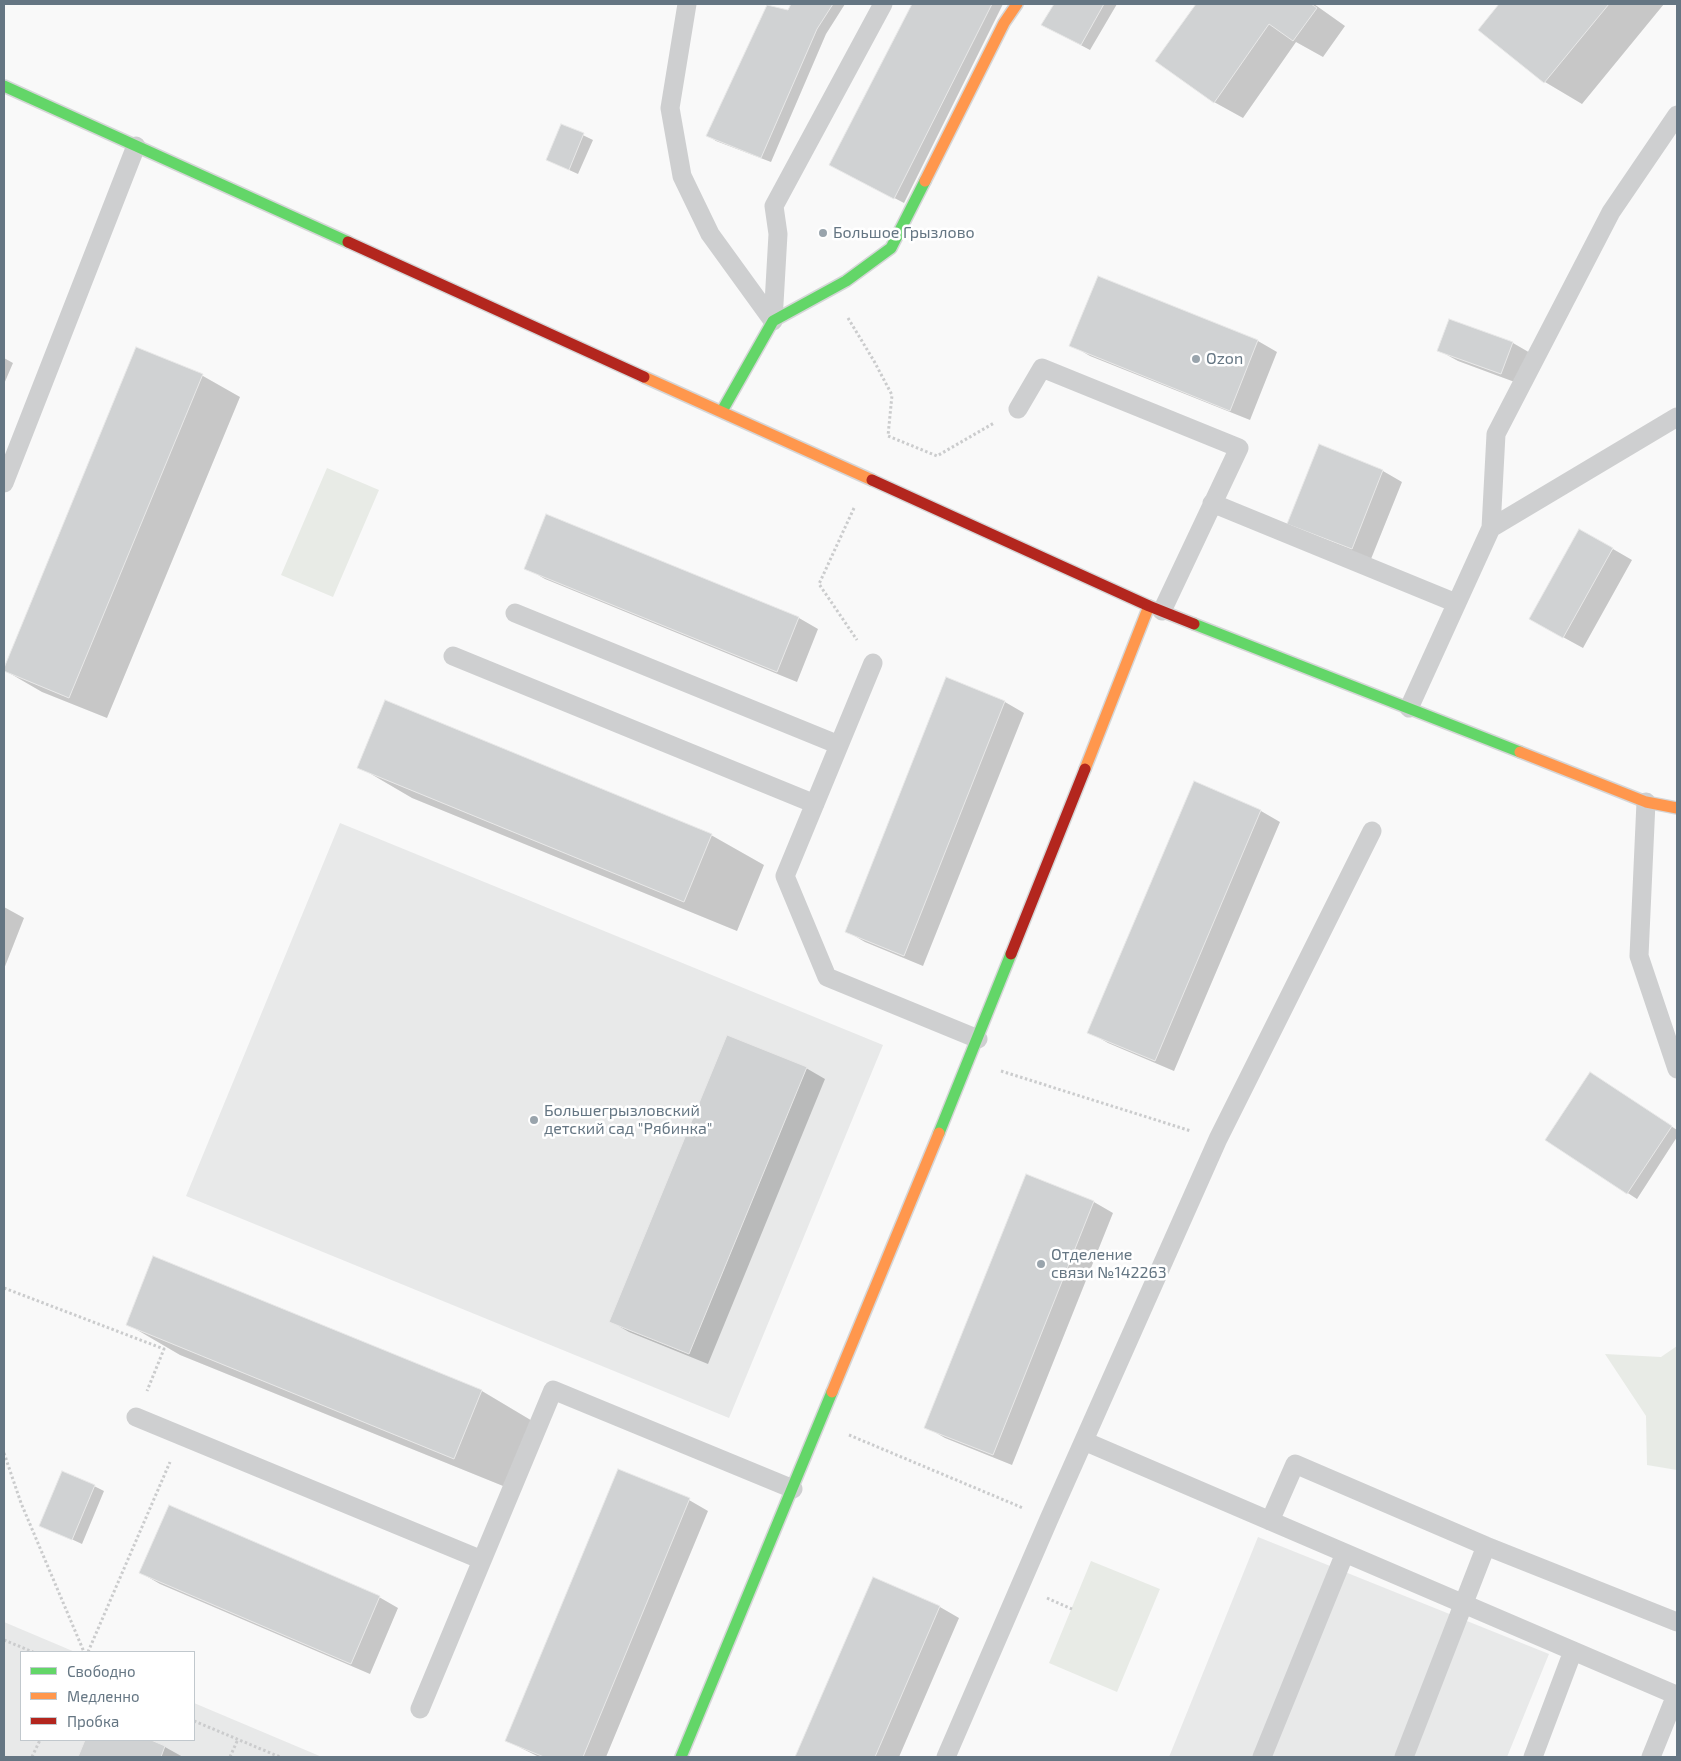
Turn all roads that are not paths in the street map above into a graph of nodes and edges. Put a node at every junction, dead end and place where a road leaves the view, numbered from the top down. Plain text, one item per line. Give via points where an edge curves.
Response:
1 (687, 4) edge
2 (883, 4) edge
3 (1017, 4) edge
4 (4, 86) edge
5 (1677, 115) edge
6 (136, 146) junction
7 (773, 321) junction
8 (1018, 409) road end
9 (722, 411) junction
10 (1677, 417) edge
11 (4, 483) edge
12 (1212, 503) junction
13 (1491, 528) junction
14 (1456, 603) junction
15 (1156, 609) junction
16 (515, 613) dead end
17 (453, 656) dead end
18 (873, 663) road end
19 (1409, 708) junction
20 (839, 745) junction
21 (1646, 802) junction
22 (815, 804) junction
23 (1677, 808) edge
24 (1372, 831) dead end
25 (978, 1039) junction
26 (1677, 1069) edge
27 (136, 1417) road end
28 (1084, 1441) junction
29 (793, 1489) junction
30 (1270, 1521) junction
31 (1486, 1546) junction
32 (1344, 1553) junction
33 (482, 1560) junction
34 (1464, 1604) junction
35 (1677, 1622) edge
36 (1574, 1651) junction
37 (1677, 1694) edge
38 (420, 1709) dead end
39 (681, 1757) edge
40 (946, 1757) edge
41 (1262, 1757) edge
42 (1404, 1757) edge
43 (1533, 1757) edge
44 (1651, 1757) edge

1 - 7 lane via 670,108 682,176 710,234
2 - 7 lane via 774,206 778,234
3 - 7 street via 891,248 846,281
4 - 6 street
5 - 13 lane via 1611,212 1496,434
6 - 9 street
6 - 11 lane
7 - 9 street
8 - 12 lane via 1042,368 1238,448
9 - 15 street
10 - 13 lane
12 - 14 lane
12 - 15 lane
13 - 14 lane
14 - 19 lane
15 - 19 street
15 - 25 street
16 - 20 lane
17 - 22 lane
18 - 20 lane
19 - 21 street
20 - 22 lane
21 - 23 street
21 - 26 lane via 1639,956
22 - 25 lane via 785,876 827,978
24 - 28 lane via 1218,1140
25 - 29 street
27 - 33 lane
28 - 30 lane
28 - 40 lane
29 - 33 lane via 553,1390
29 - 39 street
30 - 31 lane via 1295,1464
30 - 32 lane
31 - 34 lane
31 - 35 lane
32 - 34 lane
32 - 41 lane
33 - 38 lane
34 - 36 lane
34 - 42 lane
36 - 37 lane
36 - 43 lane
37 - 44 lane

